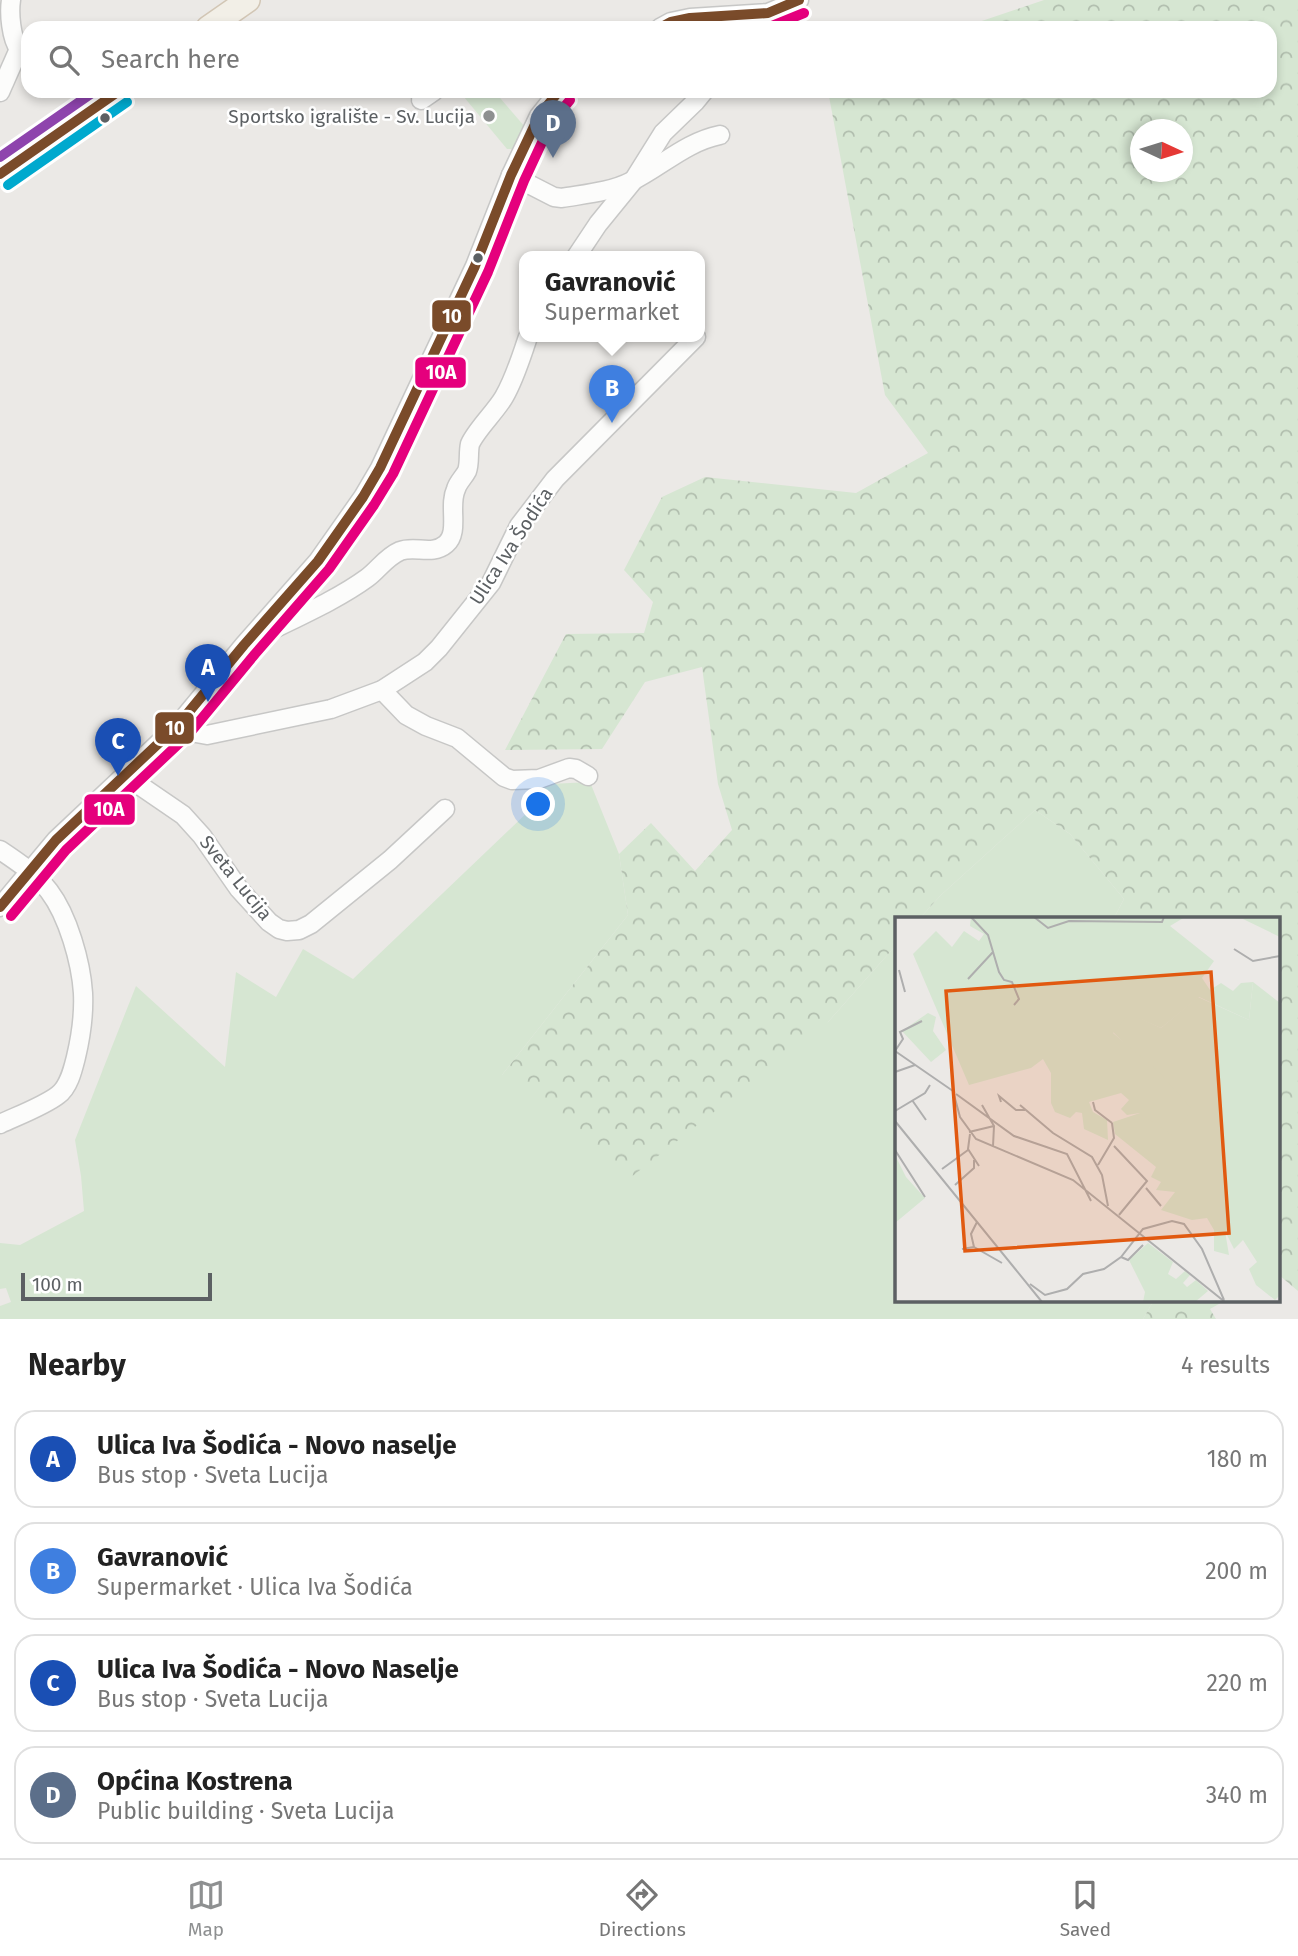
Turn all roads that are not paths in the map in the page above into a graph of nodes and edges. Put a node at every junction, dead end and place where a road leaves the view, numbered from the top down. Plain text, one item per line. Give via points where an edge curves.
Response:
1 (11, 0) edge
2 (248, 0) edge
3 (792, 4) edge
4 (218, 21) edge
5 (676, 21) edge
6 (772, 21) edge
7 (21, 47) edge
8 (21, 54) edge
9 (0, 92) edge
10 (109, 98) edge
11 (554, 98) edge
12 (698, 98) edge
13 (720, 135) dead end
14 (0, 174) edge
15 (511, 175) junction
16 (632, 181) junction
17 (580, 251) edge
18 (526, 342) edge
19 (691, 342) edge
20 (244, 645) junction
21 (382, 690) junction
22 (178, 725) junction
23 (126, 776) junction
24 (588, 776) dead end
25 (445, 809) dead end
26 (0, 850) edge
27 (30, 870) junction
28 (0, 907) edge
29 (0, 1124) edge

1 - 7 street via 15,43
2 - 4 main road
3 - 5 street via 768,13
3 - 6 street
8 - 9 street
10 - 14 main road
11 - 15 street via 539,117
12 - 16 street via 663,133
13 - 16 street via 683,149
15 - 16 street via 562,198 614,189
15 - 20 street via 475,266 363,498 318,561
16 - 17 street
18 - 20 street via 510,387 471,443 467,470 452,501 453,534 448,543 428,551 399,551 367,579
19 - 21 street, Ulica Iva Šodića via 555,479 519,526 491,583 439,648
20 - 22 street
21 - 22 street, Ulica Iva Šodića via 331,709 207,735
21 - 24 street via 407,715 457,738 504,777 539,779 569,768
22 - 23 street
23 - 25 street, Sveta Lucija via 183,815 242,892 269,922 287,931 311,924
23 - 27 street
26 - 27 street
27 - 28 street
27 - 29 street via 50,892 72,940 83,993 81,1028 74,1064 60,1095

